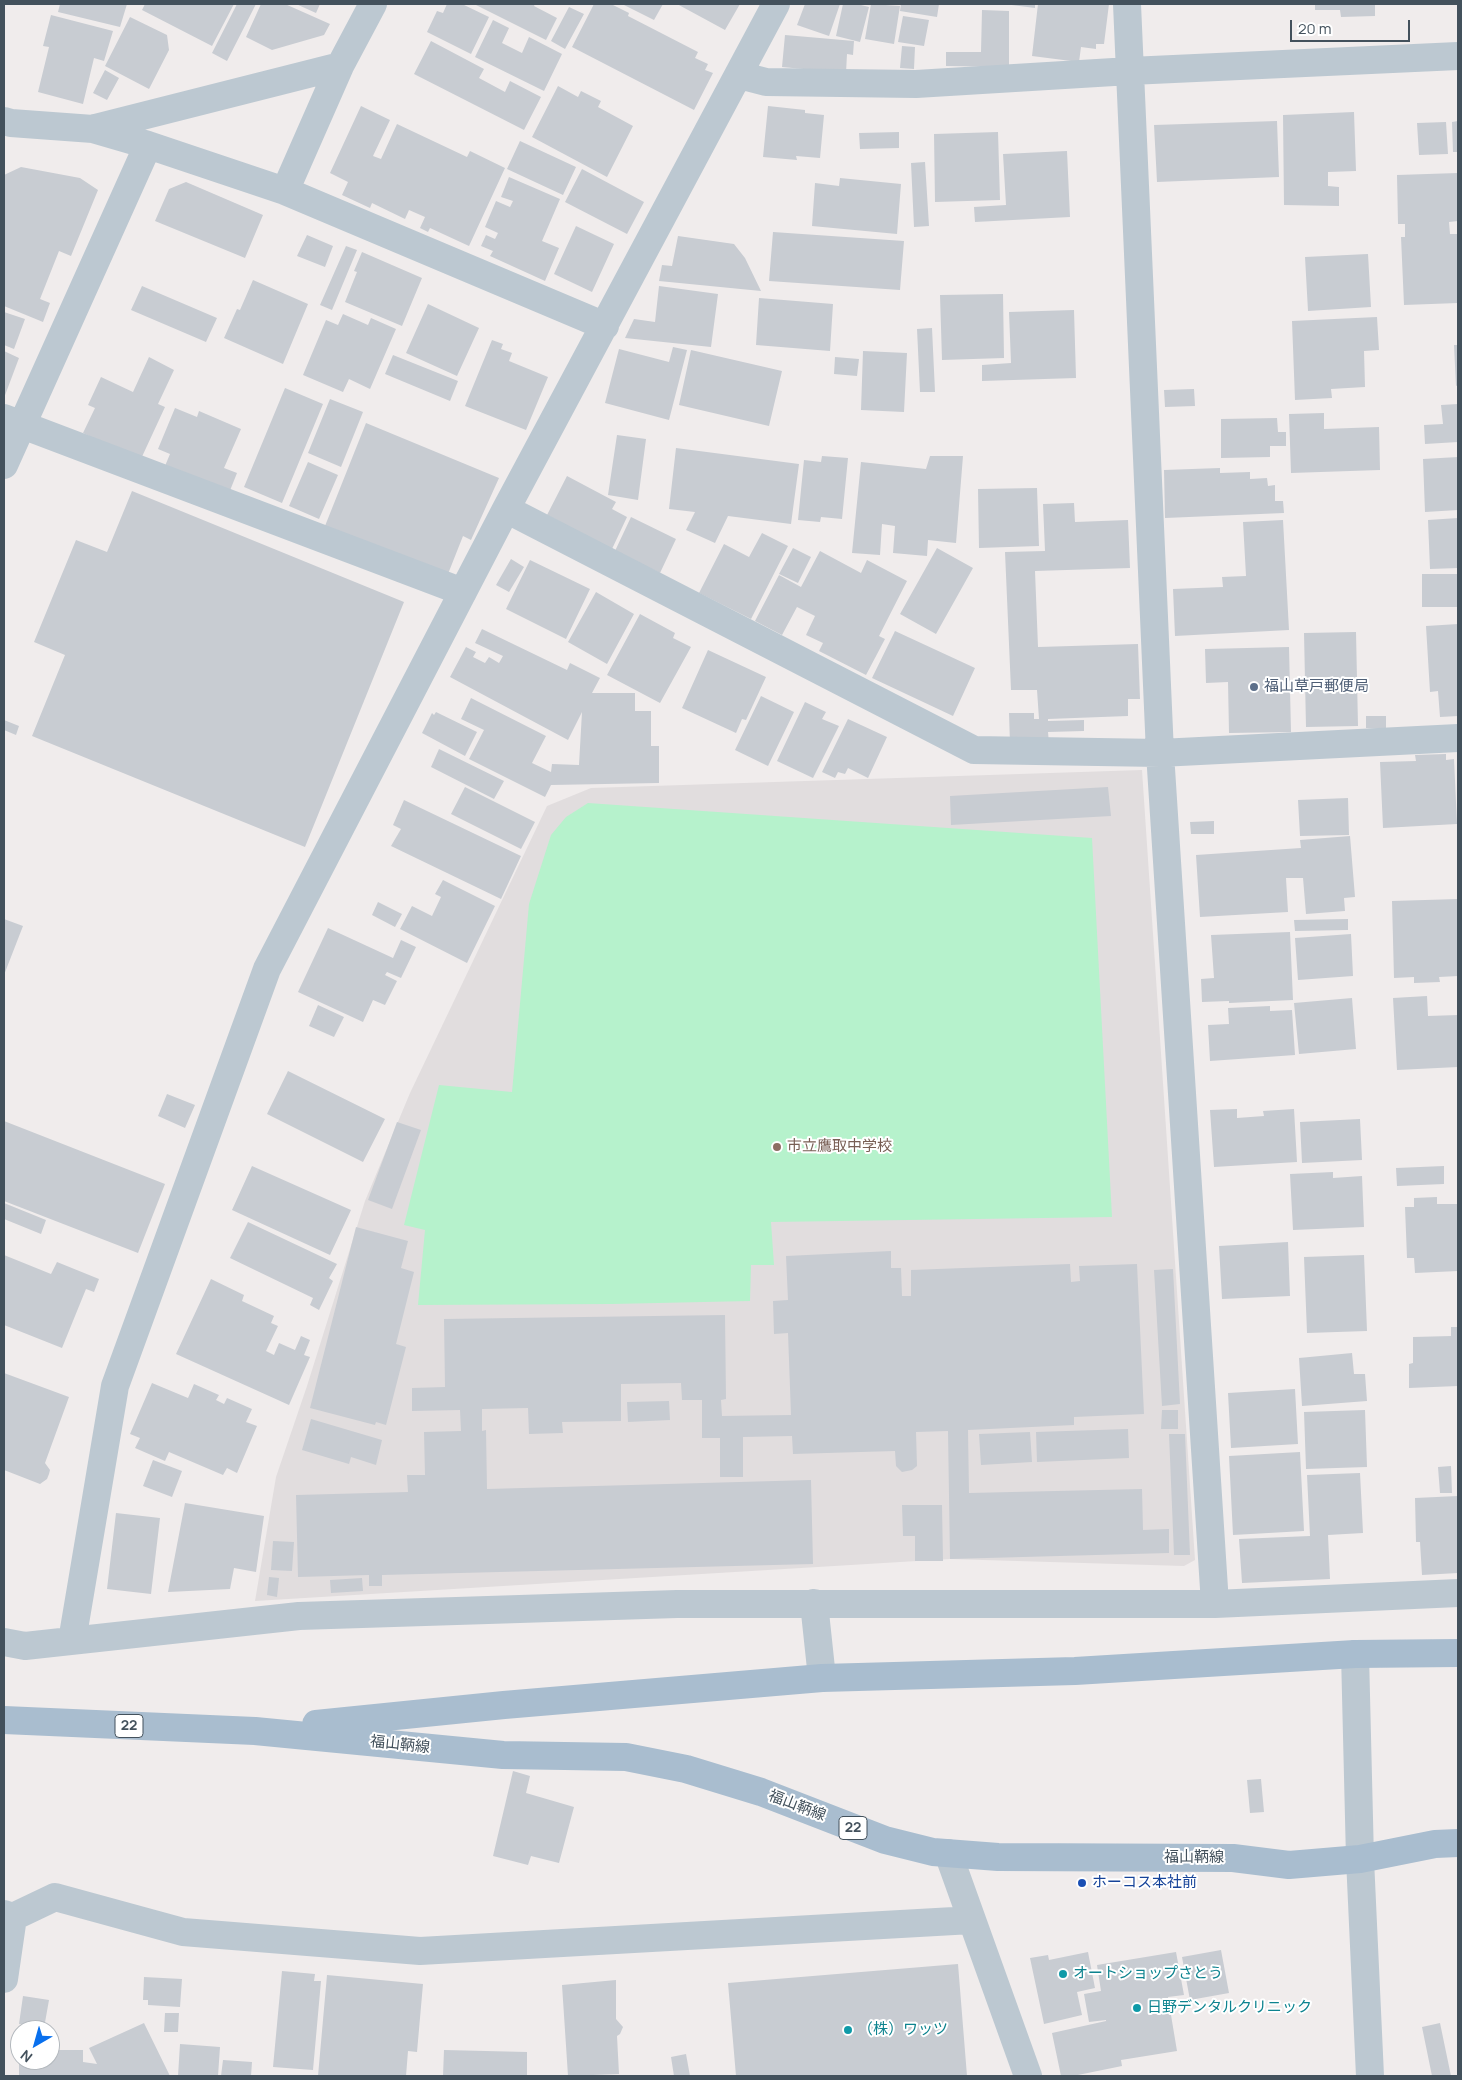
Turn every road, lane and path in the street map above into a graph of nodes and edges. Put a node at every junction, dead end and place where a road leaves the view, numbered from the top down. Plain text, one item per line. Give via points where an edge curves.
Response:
1 (374, 4) edge
2 (776, 4) edge
3 (1127, 4) edge
4 (1458, 56) edge
5 (340, 66) junction
6 (1130, 71) junction
7 (739, 75) junction
8 (4, 121) edge
9 (93, 129) junction
10 (148, 144) junction
11 (284, 191) junction
12 (605, 326) junction
13 (13, 421) edge
14 (4, 465) edge
15 (506, 509) junction
16 (463, 592) junction
17 (1458, 738) edge
18 (1160, 753) junction
19 (1458, 1593) edge
20 (814, 1603) junction
21 (1215, 1604) junction
22 (72, 1641) junction
23 (4, 1642) edge
24 (1458, 1653) edge
25 (1354, 1654) junction
26 (822, 1678) junction
27 (4, 1720) edge
28 (255, 1730) junction
29 (1458, 1843) edge
30 (948, 1853) junction
31 (1360, 1859) junction
32 (8, 1915) edge
33 (972, 1920) junction
34 (4, 1979) edge
35 (1028, 2076) edge
36 (1370, 2076) edge

1 - 5 street
2 - 7 street
3 - 6 street
4 - 6 street
5 - 9 street
5 - 11 street
6 - 7 street via 916,84 766,82
6 - 18 street
7 - 12 street
8 - 9 street
9 - 10 street
10 - 11 street
10 - 13 street
11 - 12 street
12 - 15 street
13 - 14 street
13 - 16 street
15 - 16 street
15 - 18 street via 974,750
16 - 22 street via 267,969 114,1386
17 - 18 street
18 - 21 street
19 - 21 street
20 - 21 street
20 - 22 street via 667,1604 299,1616
20 - 26 street
22 - 23 street via 26,1646
24 - 25 main road, 福山鞆線 / 22
25 - 26 main road, 福山鞆線 / 22 via 1075,1671
25 - 31 street
26 - 28 main road, 福山鞆線 / 22
27 - 28 main road, 福山鞆線 / 22
28 - 30 main road, 福山鞆線 / 22 via 503,1755 626,1758 686,1769 761,1792 885,1840
29 - 31 main road, 福山鞆線 / 22 via 1435,1844
30 - 31 main road, 福山鞆線 / 22 via 998,1857 1233,1858 1289,1865
30 - 33 street
31 - 36 street
32 - 33 street via 55,1897 183,1932 420,1951
32 - 34 street
33 - 35 street

